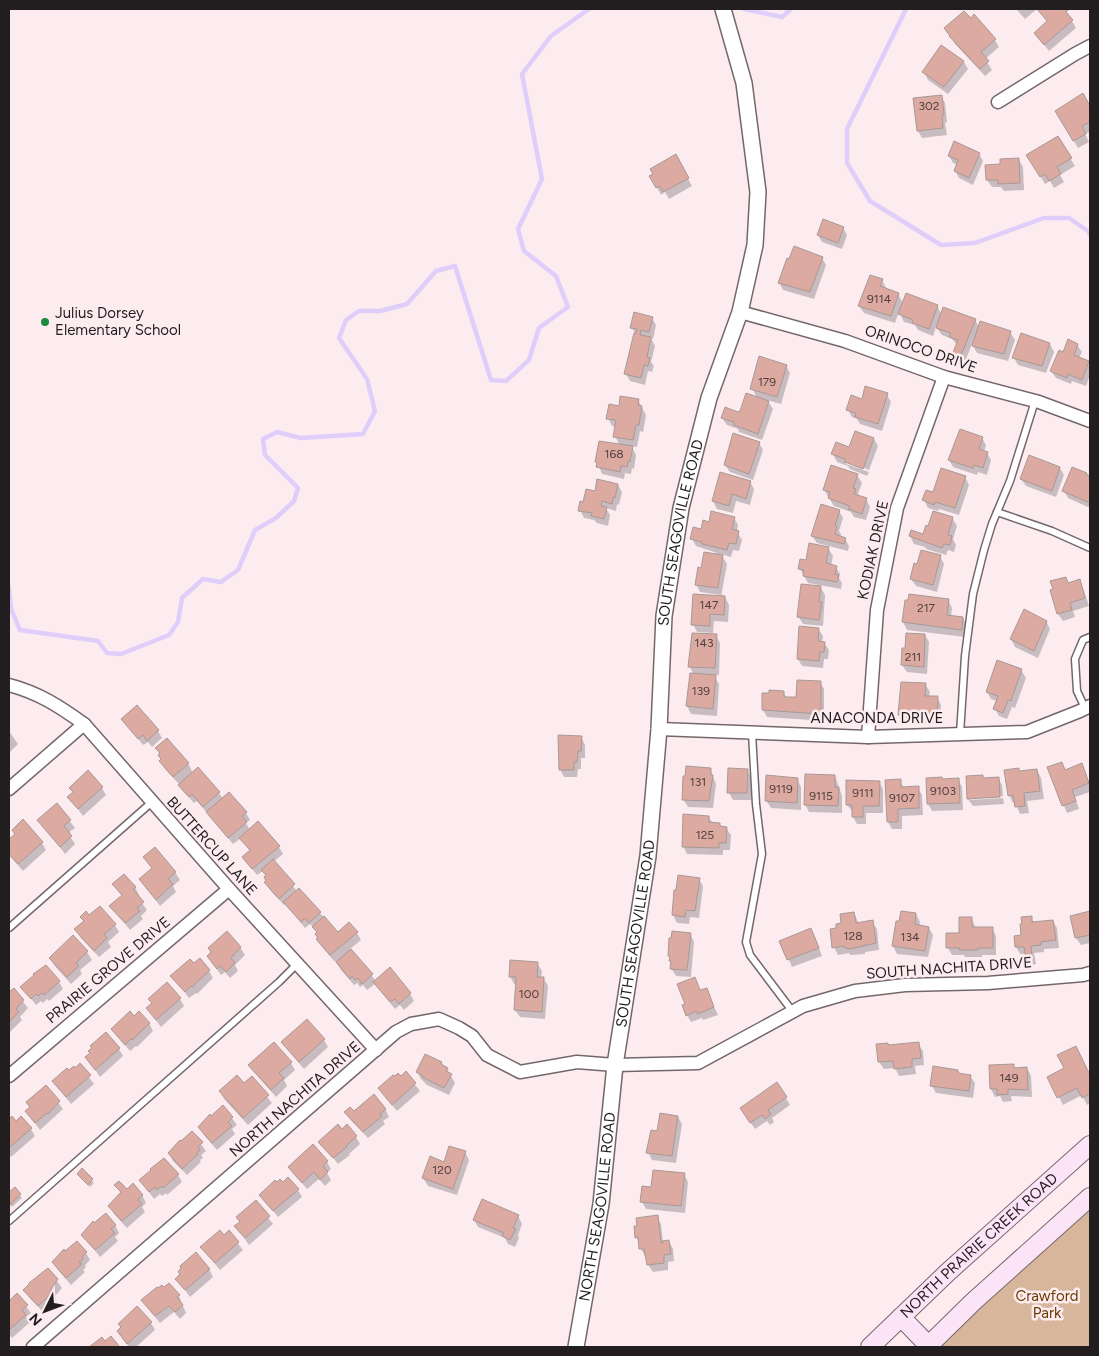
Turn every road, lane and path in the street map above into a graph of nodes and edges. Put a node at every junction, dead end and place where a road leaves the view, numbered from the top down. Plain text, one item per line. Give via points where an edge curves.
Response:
1 (723, 9) edge
2 (1090, 46) edge
3 (998, 102) dead end
4 (740, 312) junction
5 (944, 377) junction
6 (1035, 401) junction
7 (1090, 421) edge
8 (997, 512) junction
9 (1090, 548) edge
10 (1090, 637) edge
11 (9, 685) edge
12 (1088, 707) edge
13 (84, 724) junction
14 (659, 729) junction
15 (752, 732) junction
16 (960, 734) junction
17 (868, 737) junction
18 (9, 790) edge
19 (152, 802) junction
20 (229, 889) junction
21 (9, 928) edge
22 (297, 964) junction
23 (1090, 973) edge
24 (793, 1012) junction
25 (376, 1050) junction
26 (615, 1066) junction
27 (9, 1076) edge
28 (1090, 1145) edge
29 (1090, 1197) edge
30 (9, 1221) edge
31 (901, 1317) junction
32 (928, 1346) edge
33 (33, 1347) edge
34 (576, 1347) edge
35 (870, 1347) edge

1 - 4 street, SOUTH SEAGOVILLE ROAD via 744,83 758,192 755,245
2 - 3 street
4 - 5 street, ORINOCO DRIVE via 845,341
4 - 14 street, SOUTH SEAGOVILLE ROAD via 710,398 681,508 664,616
5 - 6 street, ORINOCO DRIVE
5 - 17 street, KODIAK DRIVE via 897,508 877,610
6 - 7 street, ORINOCO DRIVE
6 - 8 lane
8 - 9 lane
8 - 16 lane via 984,550 969,616
10 - 12 lane via 1083,640 1075,659 1077,691
11 - 13 street, BUTTERCUP LANE via 57,704
12 - 16 street, ANACONDA DRIVE via 1027,732
13 - 18 street
13 - 19 street, BUTTERCUP LANE
14 - 15 street, ANACONDA DRIVE
14 - 26 street, SOUTH SEAGOVILLE ROAD via 648,856
15 - 17 street, ANACONDA DRIVE
15 - 24 lane via 762,854 746,942 750,955
16 - 17 street, ANACONDA DRIVE
19 - 20 street, BUTTERCUP LANE
19 - 21 lane
20 - 22 street, BUTTERCUP LANE
20 - 27 street, PRAIRIE GROVE DRIVE
22 - 25 street, BUTTERCUP LANE
22 - 30 lane
23 - 24 street, SOUTH NACHITA DRIVE via 855,991
24 - 26 street, SOUTH NACHITA DRIVE via 698,1063
25 - 26 street, NORTH NACHITA DRIVE via 410,1024 439,1019 472,1036 487,1055 520,1072 577,1062
25 - 33 street, NORTH NACHITA DRIVE
26 - 34 street, NORTH SEAGOVILLE ROAD via 601,1204
28 - 31 main road, NORTH PRAIRIE CREEK ROAD
29 - 32 main road
31 - 32 main road
31 - 35 main road, NORTH PRAIRIE CREEK ROAD

